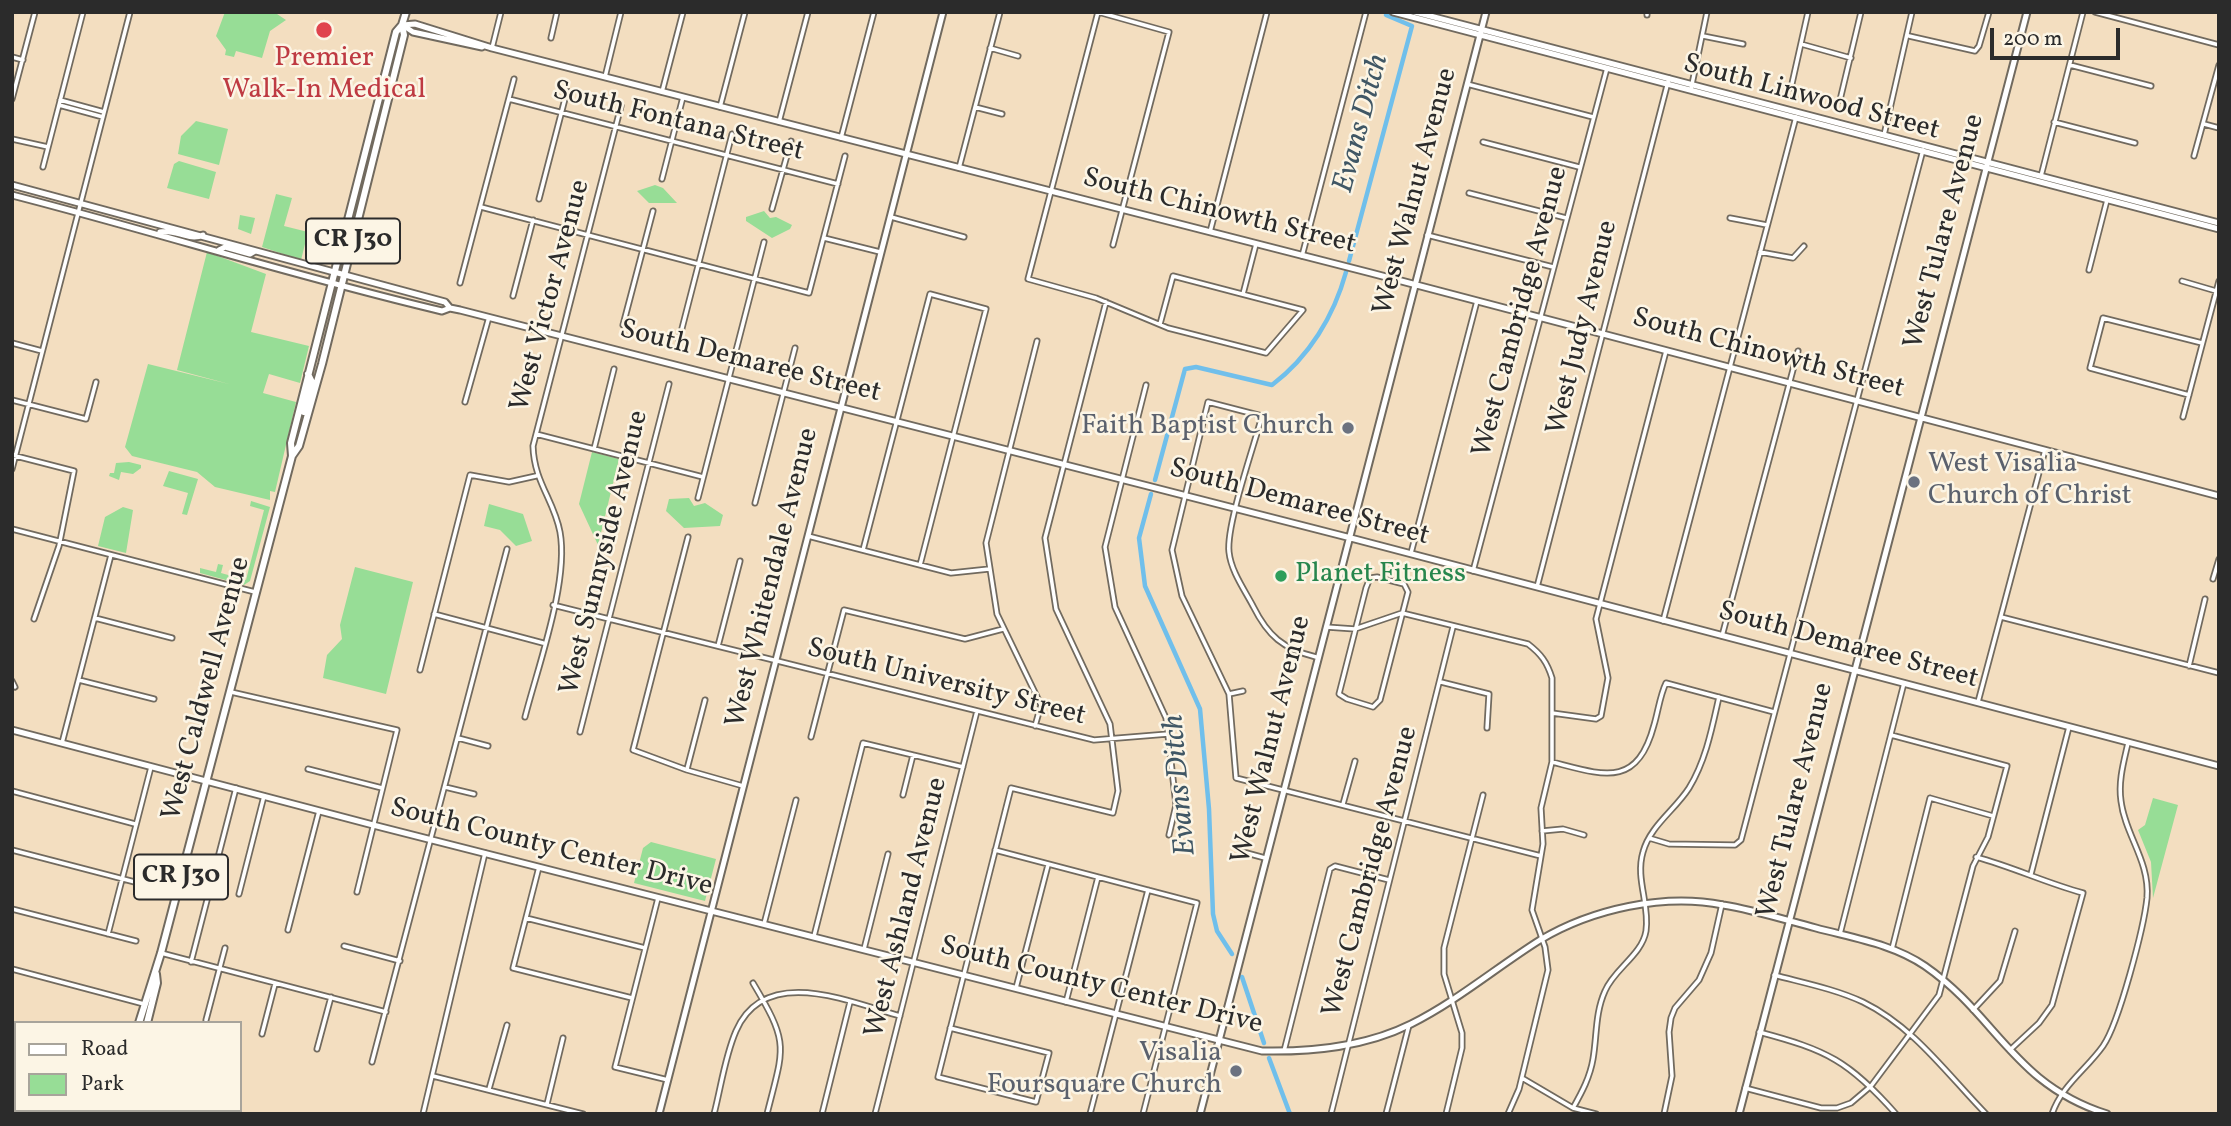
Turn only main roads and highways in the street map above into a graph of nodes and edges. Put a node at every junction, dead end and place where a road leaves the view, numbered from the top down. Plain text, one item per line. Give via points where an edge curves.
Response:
1 (405, 12) edge
2 (402, 25) junction
3 (376, 115) junction
4 (369, 179) junction
5 (308, 374) junction
6 (307, 419) junction
7 (292, 456) junction
8 (156, 974) junction
9 (143, 1021) edge
10 (144, 1021) edge

1 - 2 main road, West Caldwell Avenue / CR J30
2 - 3 main road, West Caldwell Avenue / CR J30 via 396,33
2 - 4 main road, West Caldwell Avenue / CR J30 via 404,34
3 - 4 main road via 379,122
3 - 5 main road, West Caldwell Avenue / CR J30
4 - 6 main road, West Caldwell Avenue / CR J30
5 - 6 main road via 312,382 304,413
5 - 7 main road, West Caldwell Avenue / CR J30
6 - 7 main road, West Caldwell Avenue / CR J30
7 - 8 main road, West Caldwell Avenue / CR J30
8 - 9 main road, West Caldwell Avenue / CR J30 via 150,981
8 - 10 main road, West Caldwell Avenue / CR J30

